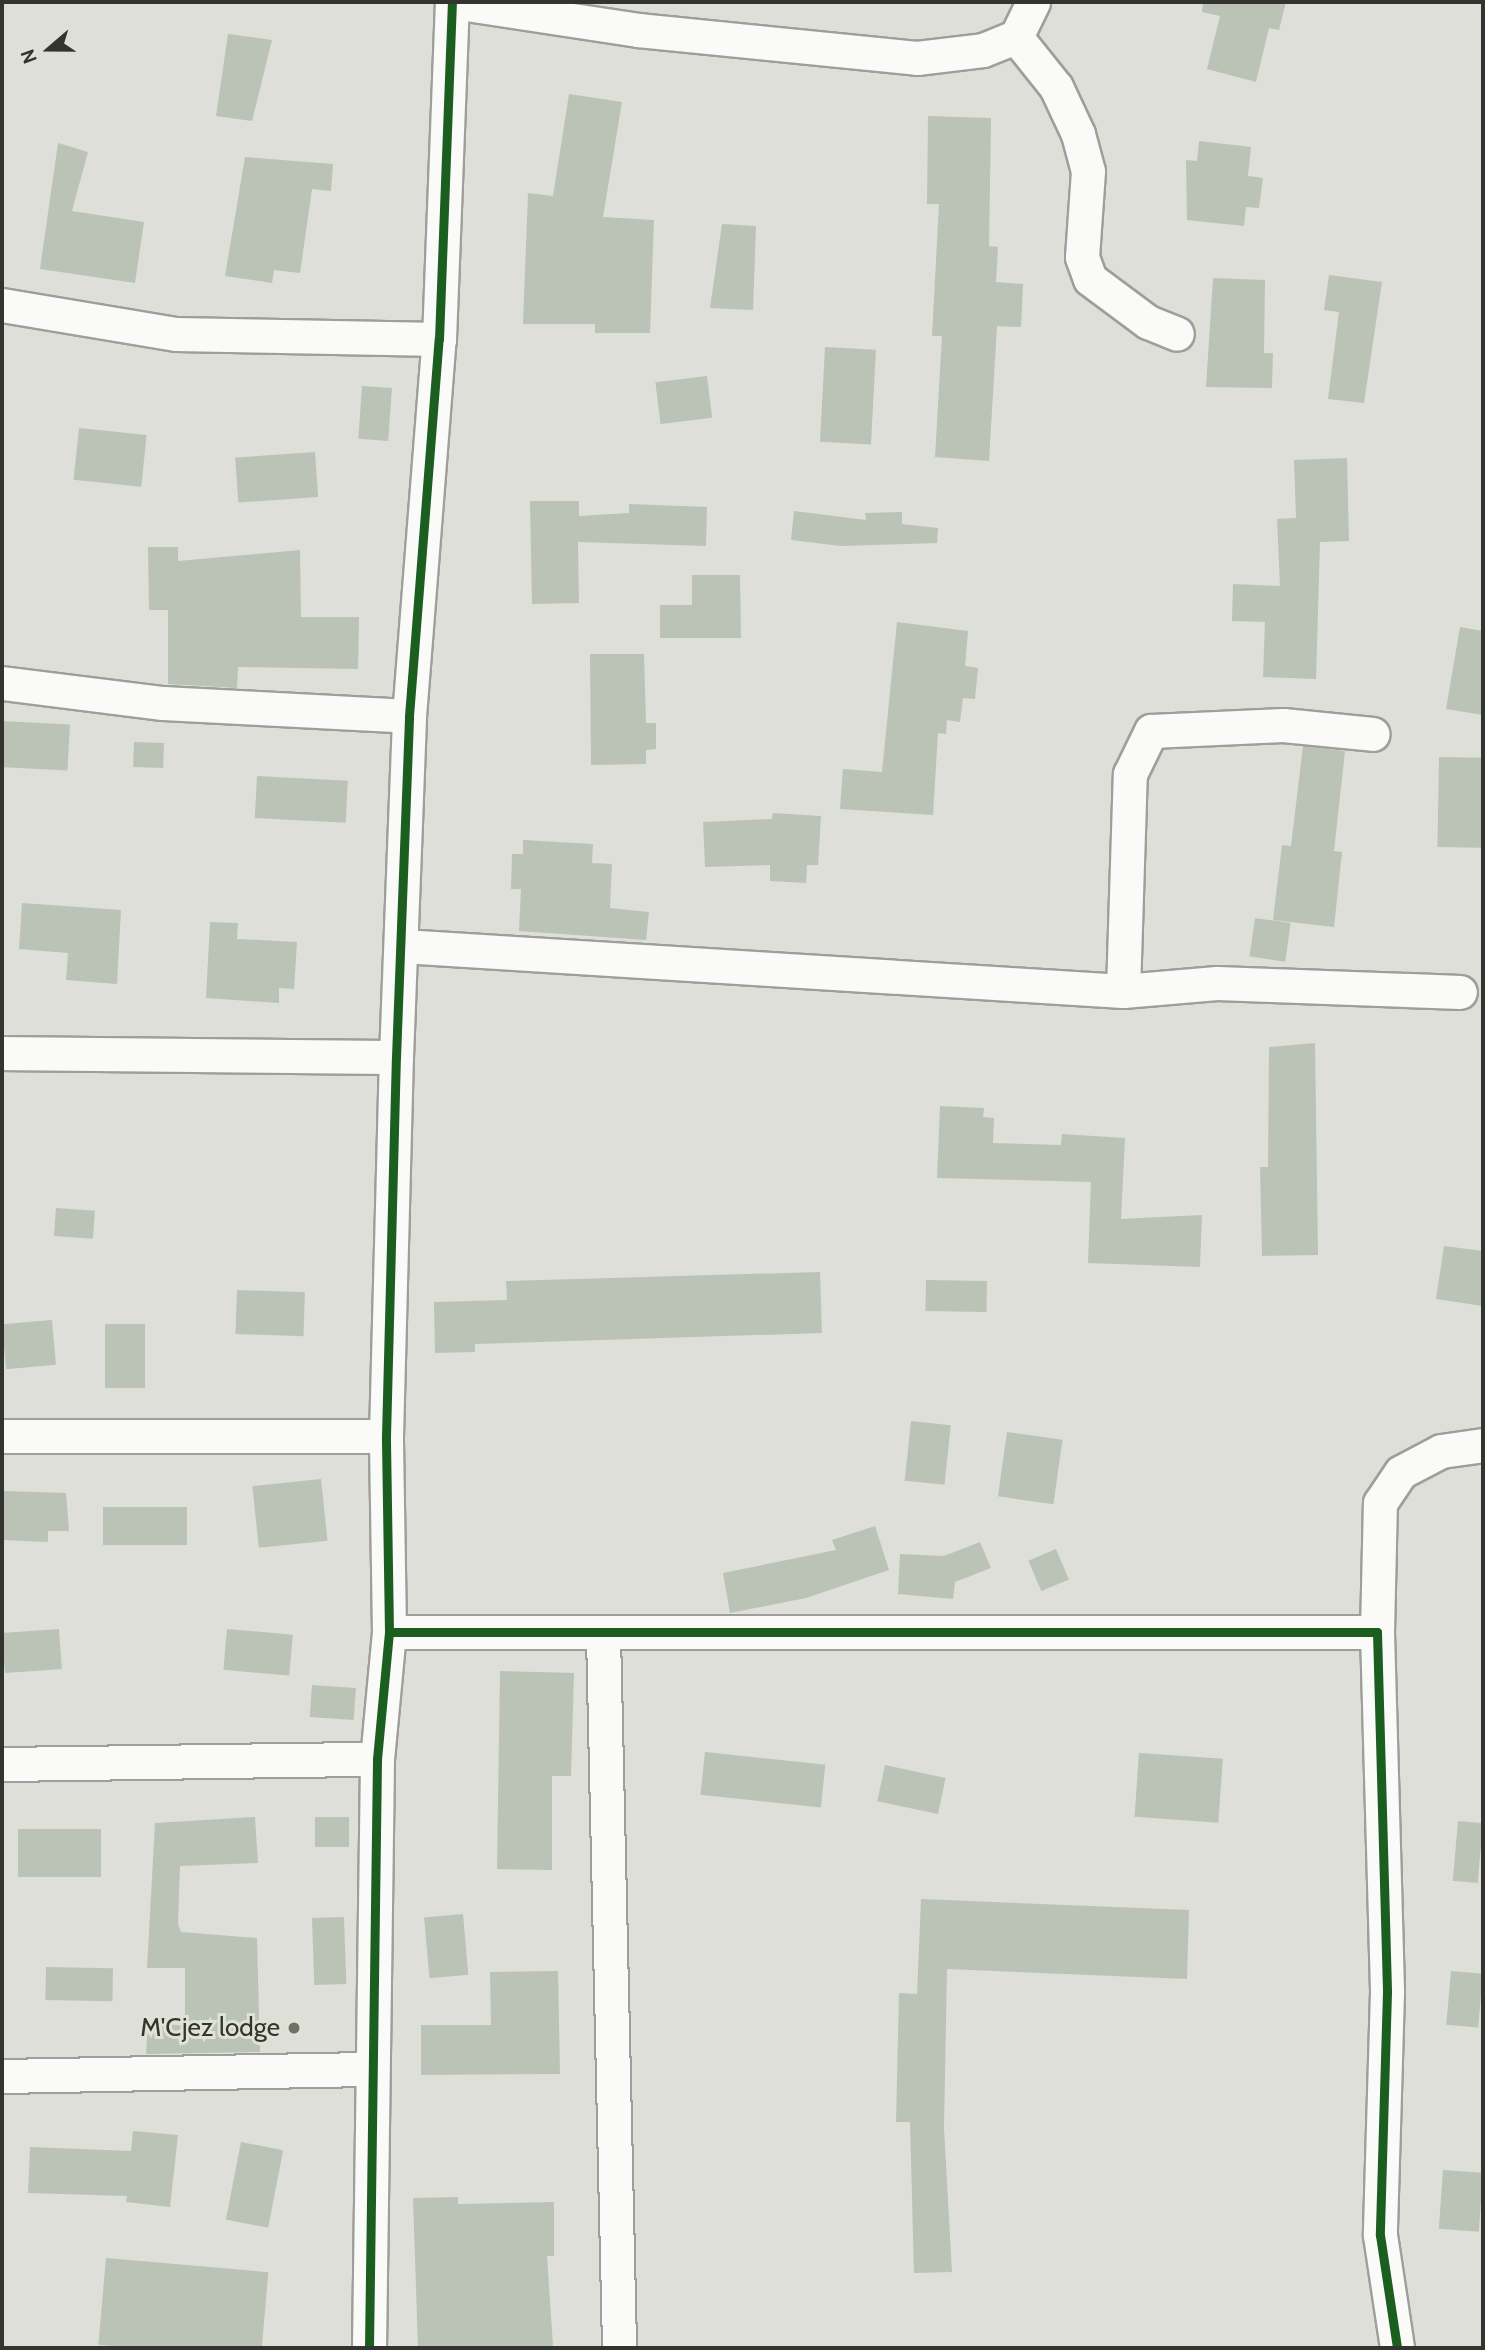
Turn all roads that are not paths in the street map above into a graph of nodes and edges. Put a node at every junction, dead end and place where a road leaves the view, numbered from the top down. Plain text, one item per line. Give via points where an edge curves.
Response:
1 (453, 2) edge
2 (1033, 2) edge
3 (1016, 37) junction
4 (2, 305) edge
5 (1177, 334) dead end
6 (439, 340) junction
7 (2, 682) edge
8 (409, 716) junction
9 (1373, 734) dead end
10 (401, 946) junction
11 (1123, 991) junction
12 (1460, 992) dead end
13 (2, 1053) edge
14 (396, 1057) junction
15 (2, 1436) edge
16 (386, 1436) junction
17 (1483, 1445) edge
18 (389, 1632) junction
19 (1377, 1632) junction
20 (603, 1635) junction
21 (377, 1759) junction
22 (2, 1764) edge
23 (370, 2069) junction
24 (2, 2076) edge
25 (369, 2348) edge
26 (619, 2348) edge
27 (1397, 2348) edge

1 - 3 street via 638,30 918,58 983,50
1 - 6 street
2 - 3 street
3 - 5 street via 1056,87 1078,134 1088,171 1082,257 1090,279 1148,322
4 - 6 street via 88,324 176,334
6 - 8 street
7 - 8 street via 163,703
8 - 10 street
9 - 11 street via 1283,725 1151,731 1130,774
10 - 11 street
10 - 14 street
11 - 12 street via 1217,983
13 - 14 street
14 - 16 street
15 - 16 street
16 - 18 street
17 - 19 street via 1441,1451 1401,1472 1380,1503
18 - 20 street
18 - 21 street
19 - 20 street
19 - 27 street via 1387,1992 1380,2235
20 - 26 street
21 - 22 street
21 - 23 street
23 - 24 street
23 - 25 street

